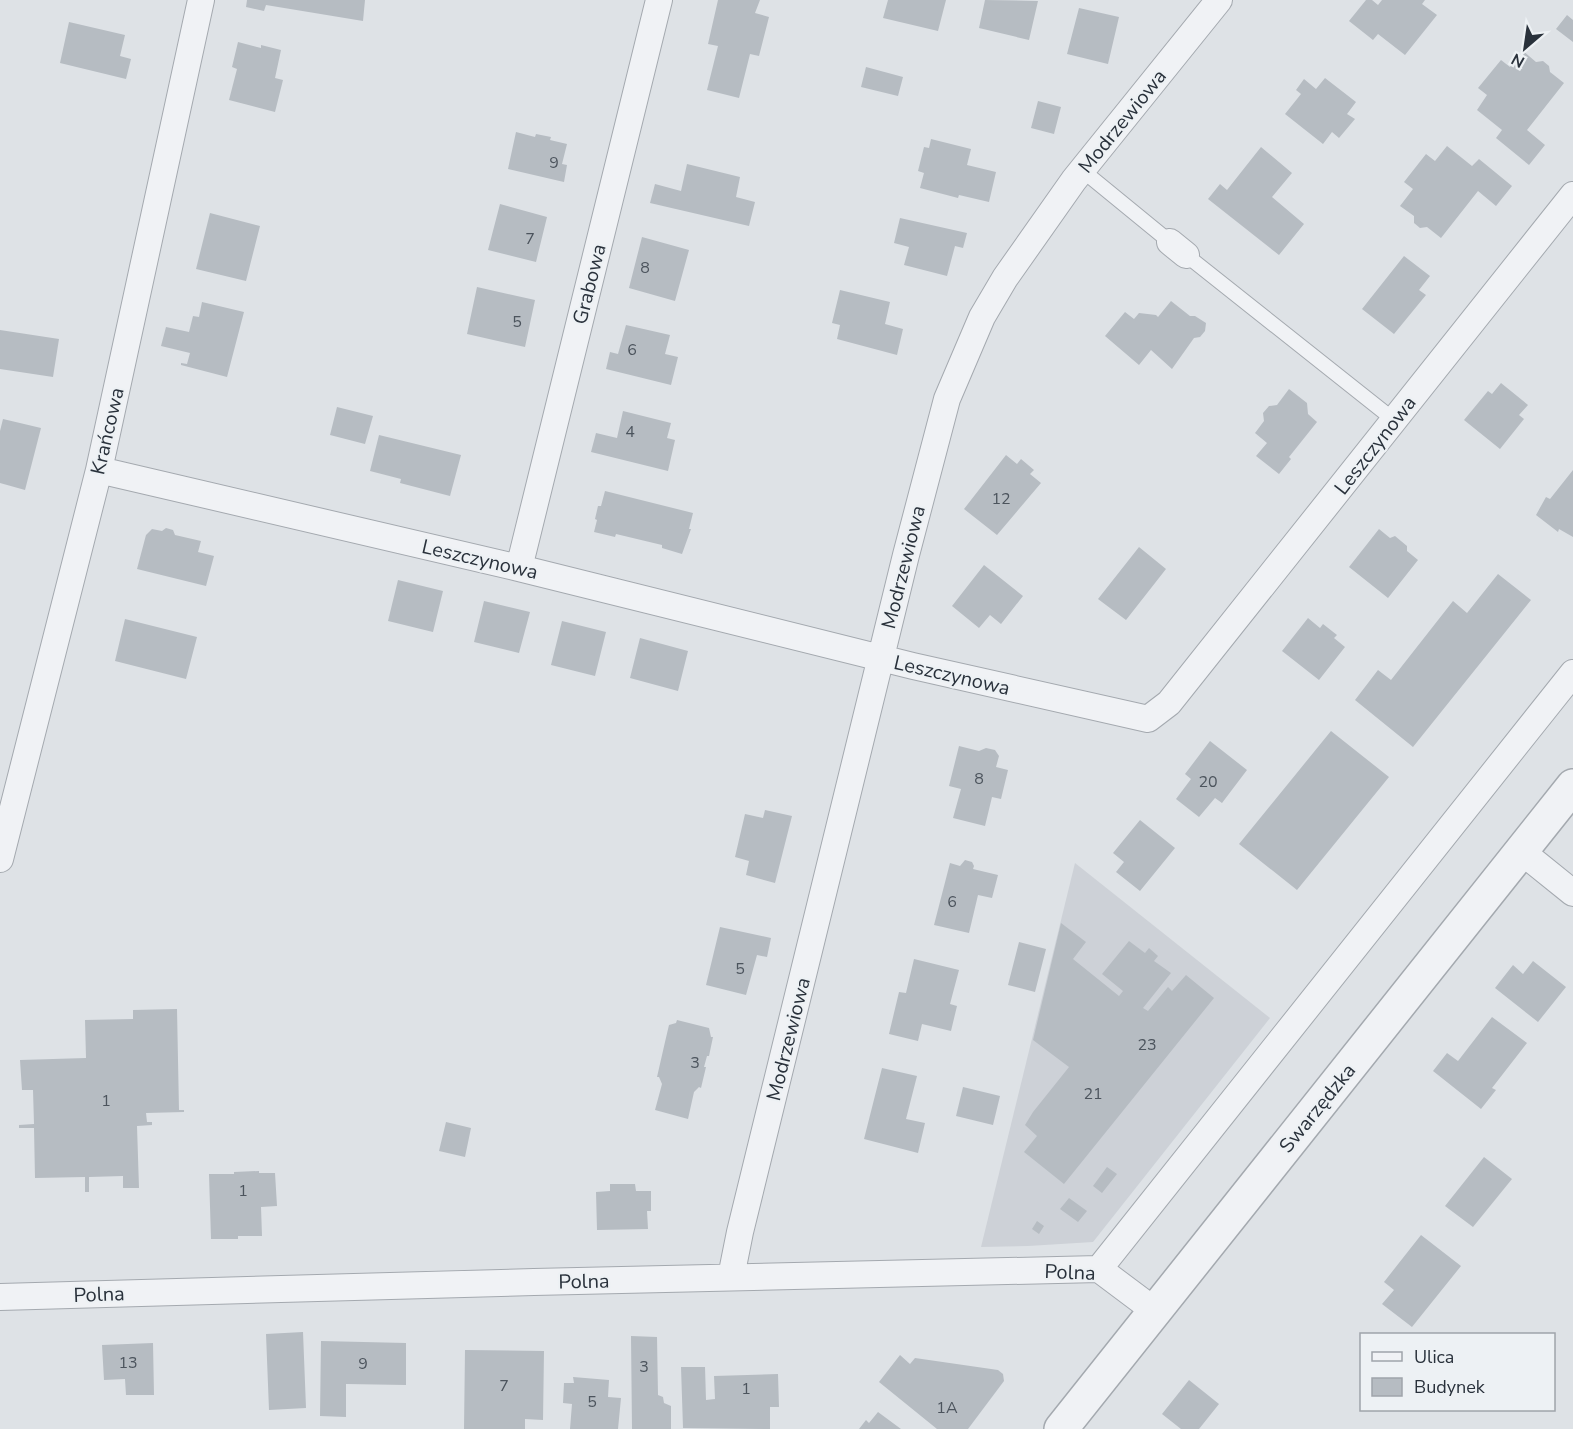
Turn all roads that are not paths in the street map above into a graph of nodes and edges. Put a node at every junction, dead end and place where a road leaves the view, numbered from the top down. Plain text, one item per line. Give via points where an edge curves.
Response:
1 (201, 0) edge
2 (659, 0) edge
3 (1218, 0) edge
4 (1082, 170) junction
5 (1573, 195) edge
6 (1394, 420) junction
7 (99, 470) junction
8 (519, 568) junction
9 (880, 658) junction
10 (1570, 682) edge
11 (1573, 786) edge
12 (1521, 851) junction
13 (0, 859) edge
14 (1573, 893) edge
15 (1099, 1269) junction
16 (731, 1277) junction
17 (0, 1297) edge
18 (1155, 1311) junction
19 (1061, 1429) edge

1 - 7 street, Krańcowa
2 - 8 street, Grabowa
3 - 4 street, Modrzewiowa
4 - 6 lane
4 - 9 street, Modrzewiowa via 982,316 947,399
5 - 6 street, Leszczynowa
6 - 9 street, Leszczynowa via 1168,703 1148,719
7 - 8 street, Leszczynowa
7 - 13 street, Krańcowa
8 - 9 street, Leszczynowa
9 - 16 street, Modrzewiowa
10 - 15 street
11 - 12 street, Swarzędzka
12 - 14 street
12 - 18 street, Swarzędzka
15 - 16 street, Polna
15 - 18 street, Polna
16 - 17 street, Polna
18 - 19 street, Swarzędzka

